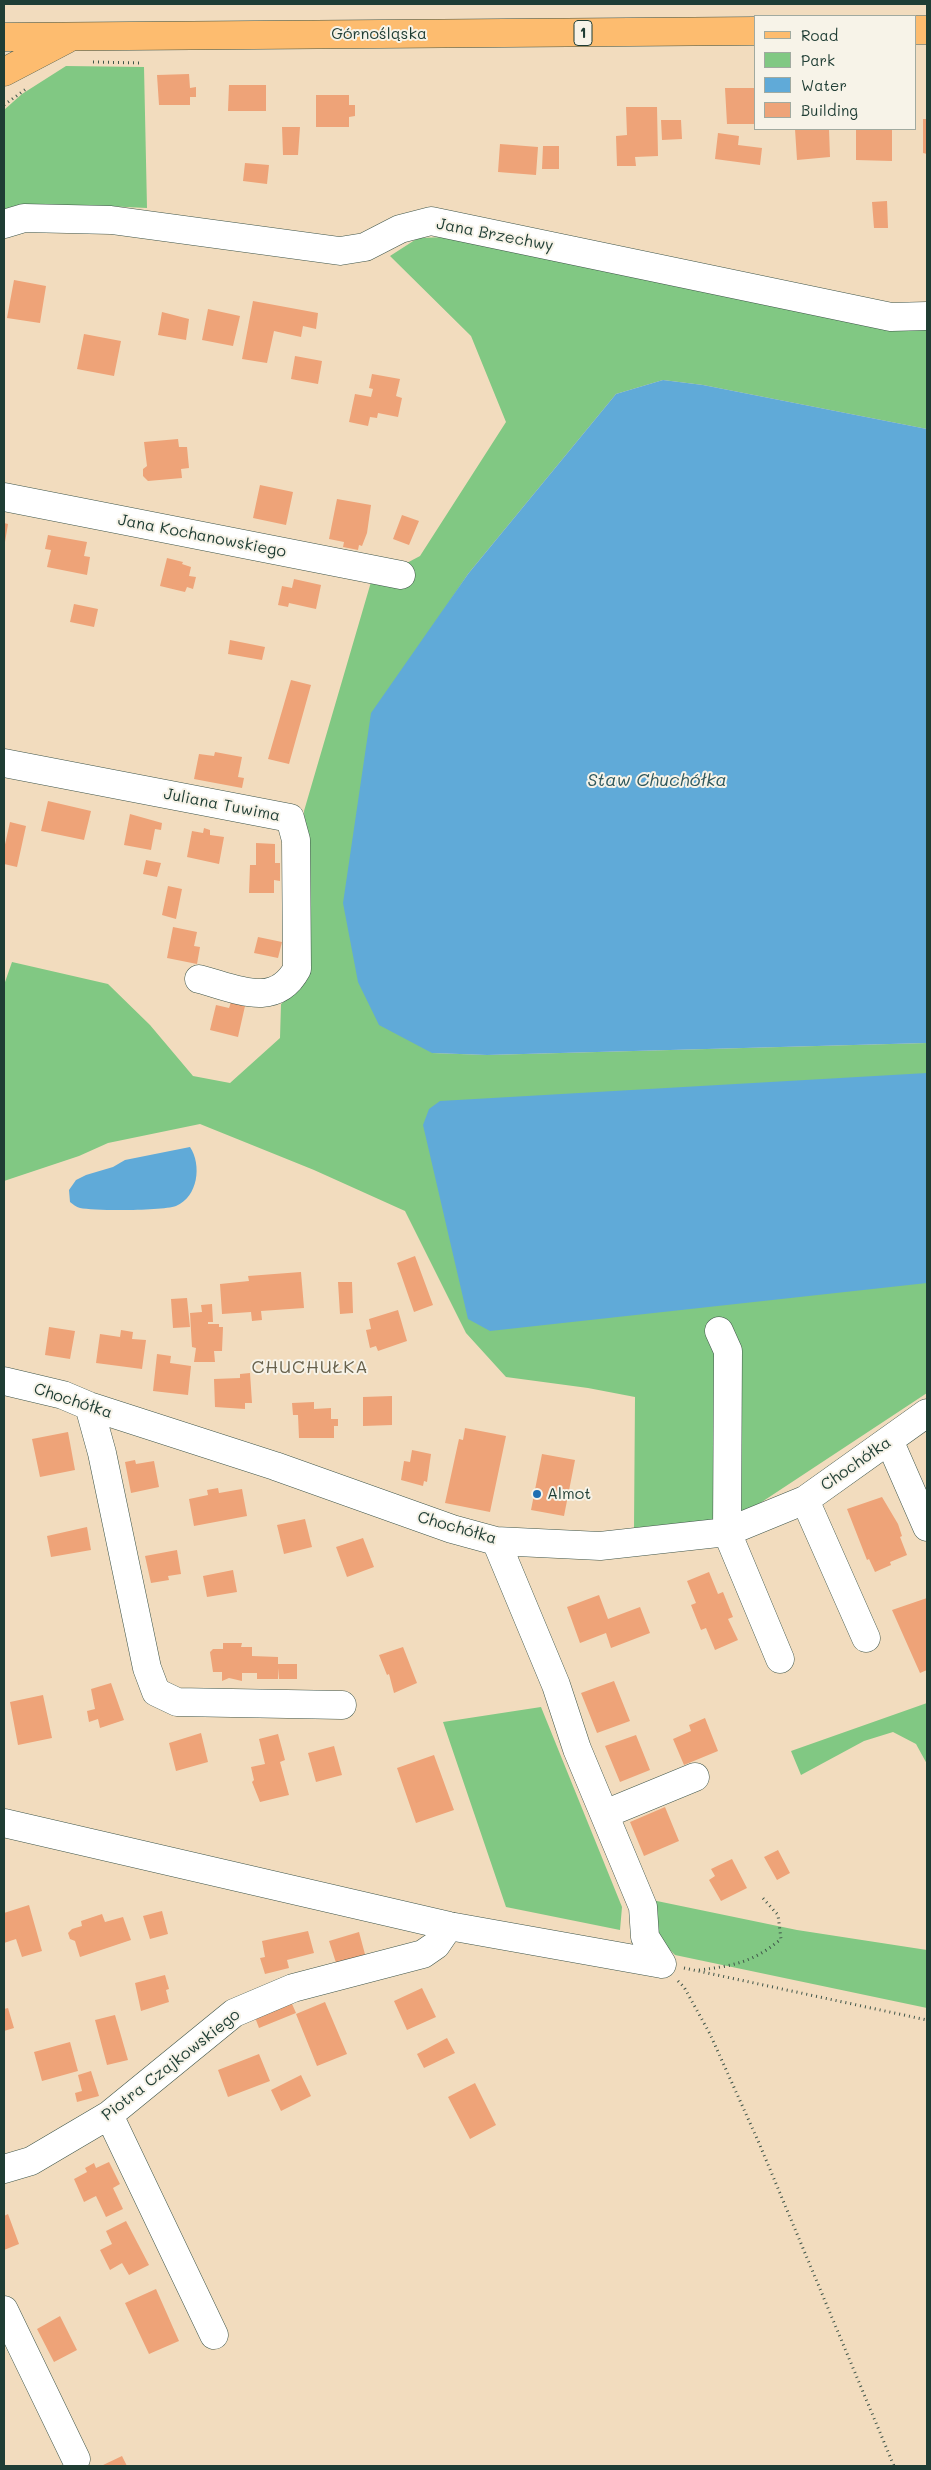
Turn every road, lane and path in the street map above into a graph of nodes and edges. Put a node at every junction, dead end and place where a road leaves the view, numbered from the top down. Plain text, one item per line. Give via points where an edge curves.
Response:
1 (754, 32) edge
2 (4, 36) edge
3 (72, 36) junction
4 (84, 62) dead end
5 (142, 63) dead end
6 (4, 72) edge
7 (34, 83) dead end
8 (4, 105) edge
9 (4, 224) edge
10 (927, 316) edge
11 (4, 497) edge
12 (401, 575) dead end
13 (4, 763) edge
14 (200, 979) dead end
15 (719, 1331) dead end
16 (4, 1381) edge
17 (89, 1406) junction
18 (927, 1413) edge
19 (889, 1440) junction
20 (805, 1500) junction
21 (927, 1527) edge
22 (727, 1532) junction
23 (496, 1540) junction
24 (866, 1638) dead end
25 (780, 1659) dead end
26 (342, 1705) dead end
27 (695, 1778) dead end
28 (605, 1814) junction
29 (4, 1824) edge
30 (762, 1898) dead end
31 (449, 1926) junction
32 (662, 1964) junction
33 (696, 1971) junction
34 (927, 2020) edge
35 (109, 2116) junction
36 (4, 2169) edge
37 (4, 2310) edge
38 (214, 2335) dead end
39 (76, 2459) dead end
40 (894, 2466) edge

1 - 3 main road, Górnośląska / 1
2 - 3 main road, Górnośląska / 1
3 - 6 main road
4 - 5 path
7 - 8 path
9 - 10 street, Jana Brzechwy via 24,218 111,220 340,251 365,247 400,229 431,221 891,317
11 - 12 street, Jana Kochanowskiego
13 - 14 street, Juliana Tuwima via 290,818 296,840 296,969 292,979 271,994
15 - 22 street via 728,1350
16 - 17 street, Chochółka
17 - 23 street, Chochółka via 276,1466 452,1529
17 - 26 street via 102,1452 147,1668 156,1692 177,1702
18 - 19 street, Chochółka
19 - 20 street, Chochółka
19 - 21 street
20 - 22 street, Chochółka
20 - 24 street
22 - 23 street, Chochółka via 600,1546
22 - 25 street
23 - 28 street
27 - 28 street
28 - 32 street via 643,1907 645,1937
29 - 31 street
30 - 33 path via 778,1915 781,1939 764,1953 735,1966
31 - 32 street
31 - 35 street, Piotra Czajkowskiego via 436,1945 423,1954 293,1988 234,2013
32 - 33 path
32 - 40 path via 684,1986 710,2034
33 - 34 path
35 - 36 street, Piotra Czajkowskiego via 31,2161
35 - 38 street
37 - 39 street

